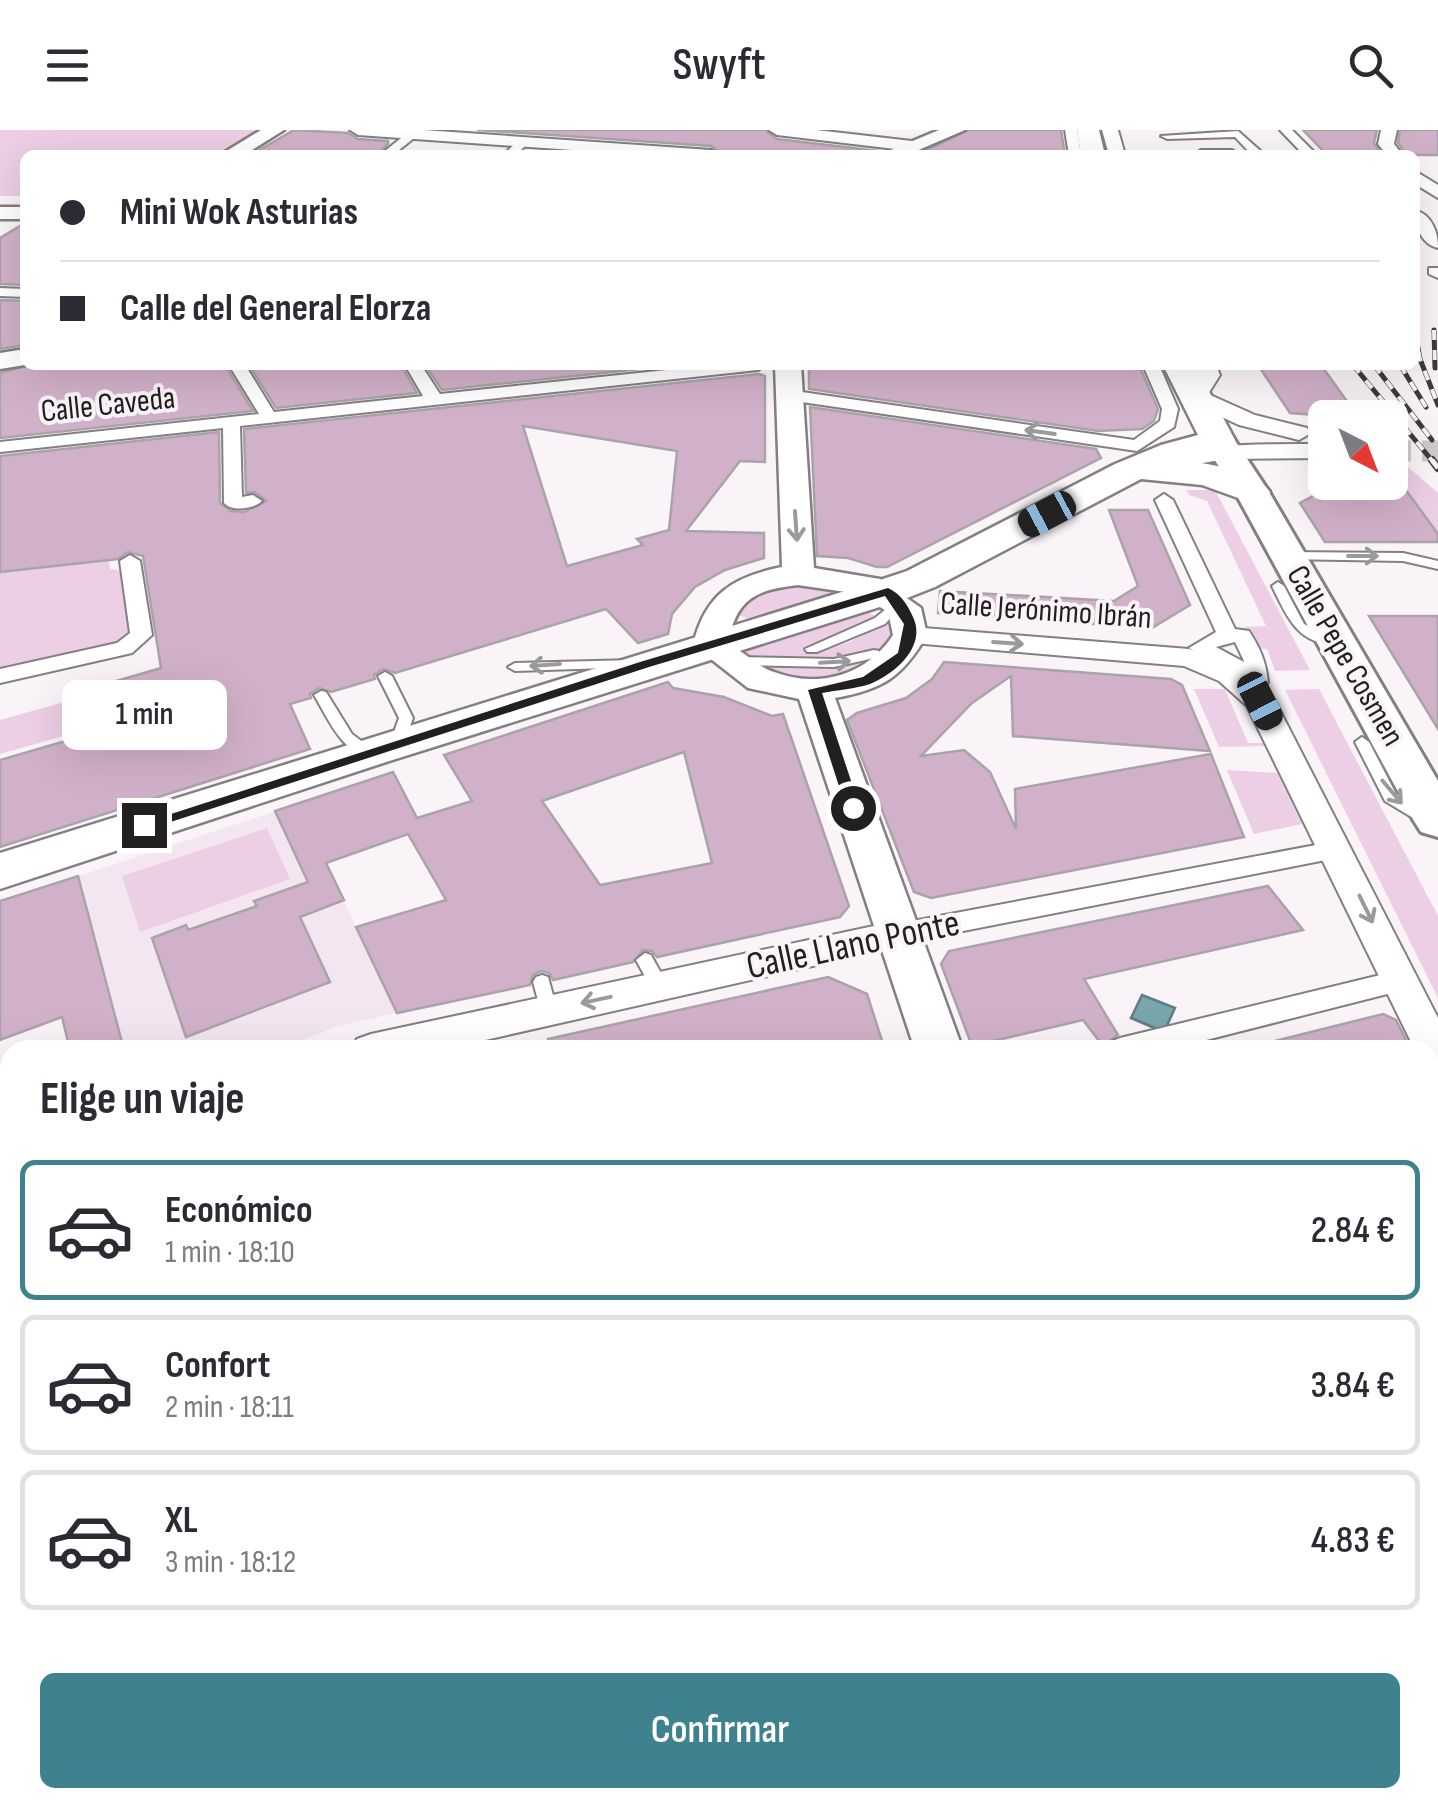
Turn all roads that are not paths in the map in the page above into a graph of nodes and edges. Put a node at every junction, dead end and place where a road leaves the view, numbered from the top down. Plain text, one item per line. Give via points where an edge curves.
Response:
1 (275, 130) edge
2 (358, 130) edge
3 (776, 130) edge
4 (956, 130) edge
5 (1286, 130) edge
6 (415, 132) edge
7 (1194, 132) edge
8 (1236, 132) edge
9 (529, 136) edge
10 (1168, 136) dead end
11 (912, 146) junction
12 (239, 150) edge
13 (392, 150) edge
14 (663, 150) edge
15 (902, 150) edge
16 (1254, 150) edge
17 (1306, 150) edge
18 (1420, 221) edge
19 (1438, 243) edge
20 (240, 370) edge
21 (417, 370) edge
22 (669, 370) edge
23 (790, 370) edge
24 (1153, 370) edge
25 (634, 372) edge
26 (1200, 380) edge
27 (788, 396) junction
28 (431, 400) junction
29 (269, 417) junction
30 (227, 422) junction
31 (1308, 440) edge
32 (1308, 442) edge
33 (1308, 445) edge
34 (1222, 446) junction
35 (0, 447) edge
36 (1136, 462) junction
37 (1252, 492) junction
38 (1164, 500) dead end
39 (243, 502) dead end
40 (130, 561) dead end
41 (1438, 564) edge
42 (1283, 571) junction
43 (798, 576) junction
44 (893, 597) junction
45 (1226, 630) dead end
46 (911, 636) junction
47 (717, 653) junction
48 (874, 654) dead end
49 (645, 664) junction
50 (515, 668) dead end
51 (813, 669) junction
52 (0, 676) edge
53 (384, 676) dead end
54 (320, 695) dead end
55 (1362, 742) dead end
56 (382, 748) junction
57 (1438, 824) edge
58 (1337, 850) junction
59 (0, 871) edge
60 (896, 934) junction
61 (1402, 981) junction
62 (404, 1040) edge
63 (935, 1040) edge
64 (1161, 1040) edge
65 (1432, 1040) edge

1 - 12 street
2 - 6 street
3 - 11 street
4 - 11 street
5 - 17 street
6 - 9 street
6 - 13 street
7 - 8 street
7 - 10 street
8 - 16 street
9 - 14 street
11 - 15 street
18 - 19 street
20 - 29 street
21 - 28 street
22 - 25 street, Calle Caveda
23 - 27 street
24 - 36 street via 1170,408 1168,423
25 - 28 street, Calle Caveda
26 - 31 street via 1247,420
26 - 34 highway
26 - 36 highway via 1183,431
36 -> 27 street
27 -> 43 street
28 - 29 street, Calle Caveda
29 - 30 street, Calle Caveda
30 - 35 street, Calle Caveda
30 - 39 street
32 - 34 street
33 - 37 street via 1280,460
34 - 36 highway
34 - 37 main road, Calle Pepe Cosmen
36 - 37 highway via 1224,478
36 - 44 highway
37 - 42 main road, Calle Pepe Cosmen
38 - 45 street
40 - 52 street via 141,636 124,648
42 -> 41 lane via 1403,557
42 - 57 main road, Calle Pepe Cosmen via 1338,645
43 - 44 street via 846,579
43 - 47 street via 750,585 726,599 716,618
44 - 46 street
44 - 47 highway
44 - 51 lane via 880,621
46 - 51 street via 903,655 878,676 851,685
46 -> 58 street, Calle Jerónimo Ibrán via 1211,664 1260,701
47 -> 48 lane via 834,663
47 - 49 highway
47 - 51 street via 773,685
49 -> 50 lane
49 - 56 highway
51 - 60 street
53 - 56 lane via 406,718
54 - 56 lane via 347,737
55 -> 57 lane via 1390,796
56 - 59 highway
58 - 60 street, Calle Llano Ponte
58 -> 61 street, Calle Jerónimo Ibrán
60 -> 62 street, Calle Llano Ponte via 545,996
60 - 63 street
61 - 64 street
61 - 65 street, Calle Jerónimo Ibrán

